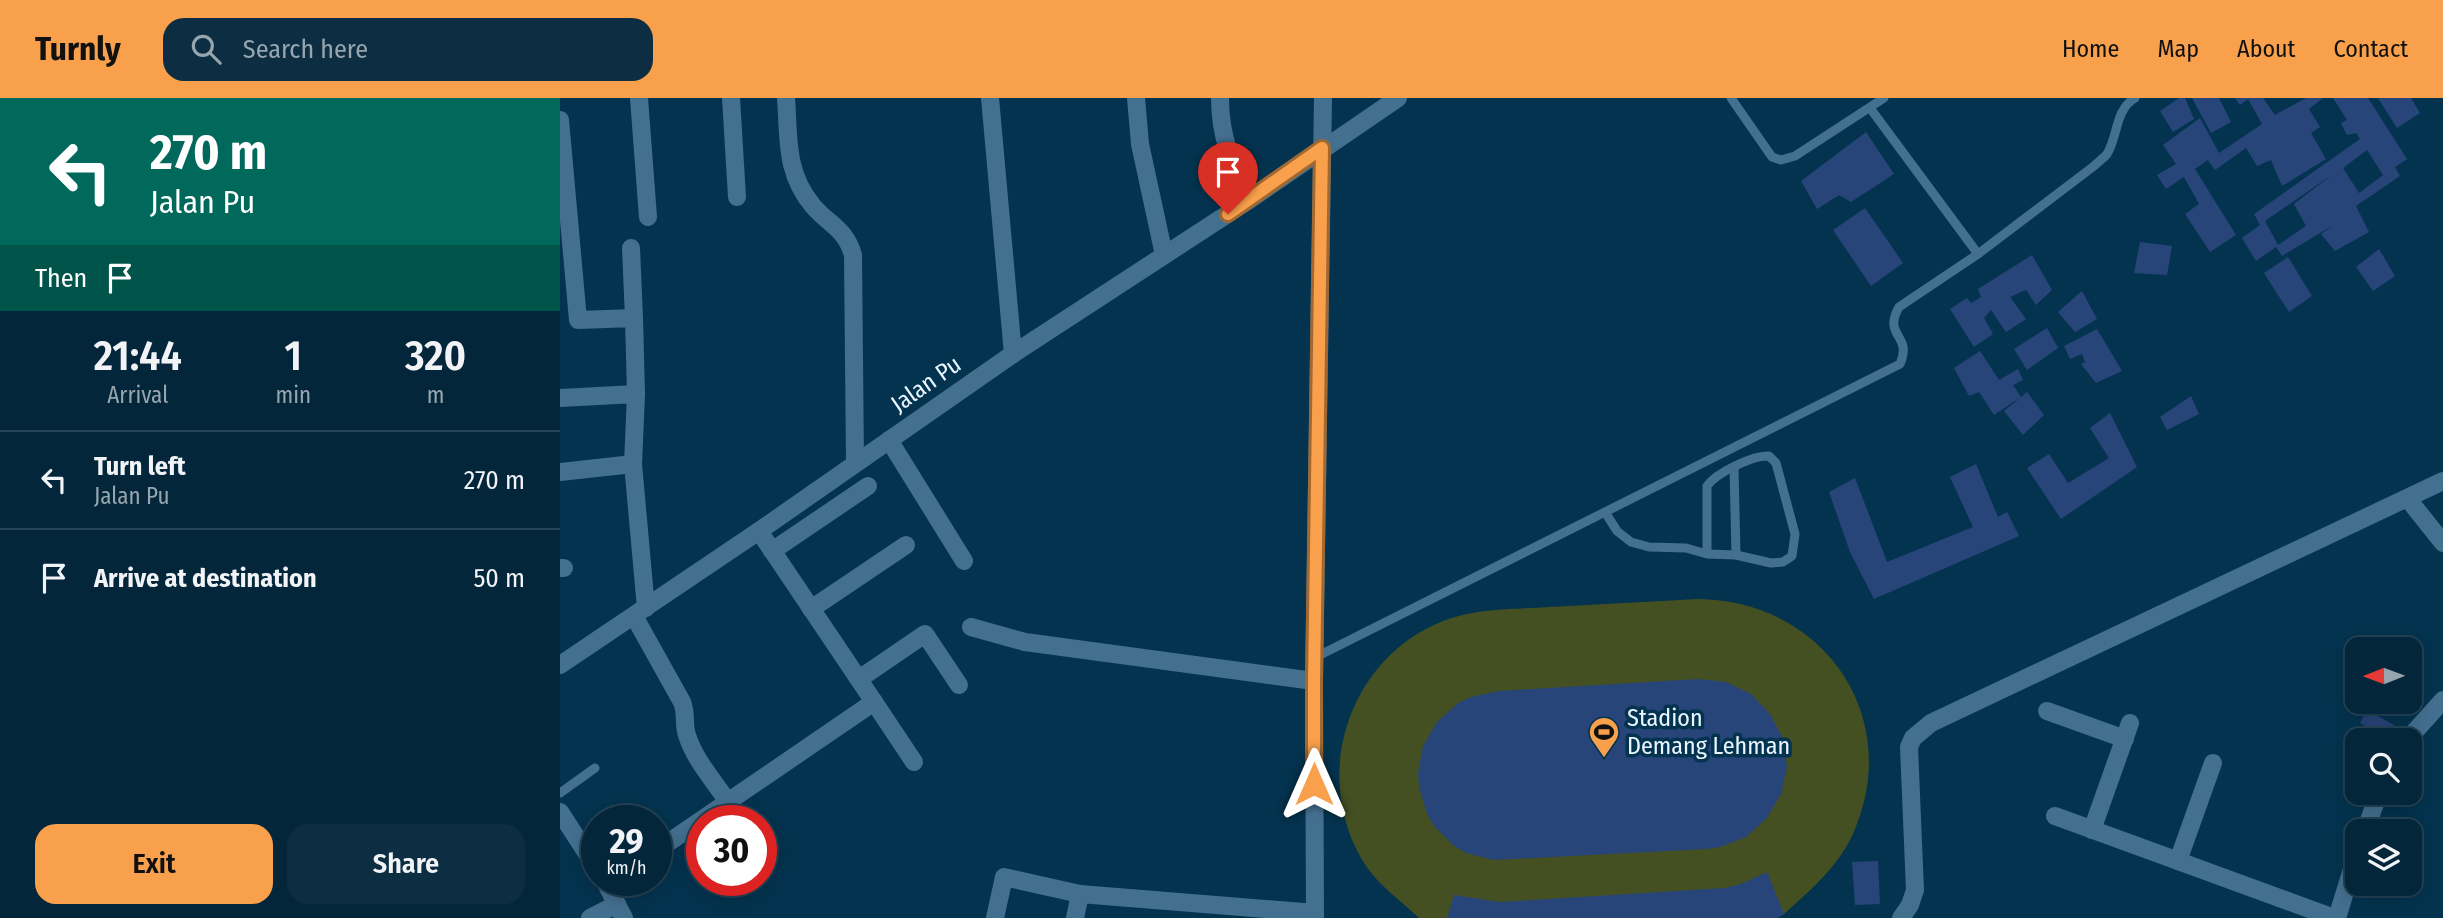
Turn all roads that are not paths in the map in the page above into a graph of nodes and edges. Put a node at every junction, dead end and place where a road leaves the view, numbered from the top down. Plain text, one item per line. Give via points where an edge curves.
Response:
1 (639, 98) edge
2 (731, 98) edge
3 (786, 98) edge
4 (990, 98) edge
5 (1136, 98) edge
6 (1220, 98) edge
7 (1323, 98) edge
8 (1398, 98) edge
9 (1731, 98) edge
10 (1884, 98) edge
11 (2135, 98) edge
12 (1870, 108) junction
13 (560, 120) edge
14 (1322, 148) junction
15 (737, 197) dead end
16 (1250, 200) junction
17 (648, 218) dead end
18 (631, 248) dead end
19 (1164, 254) junction
20 (1978, 254) junction
21 (634, 318) junction
22 (569, 321) edge
23 (1013, 354) junction
24 (636, 394) junction
25 (560, 398) edge
26 (889, 440) junction
27 (855, 463) junction
28 (633, 464) junction
29 (1734, 468) junction
30 (560, 471) edge
31 (2443, 481) edge
32 (868, 486) dead end
33 (2408, 499) junction
34 (1605, 512) junction
35 (758, 531) junction
36 (2443, 542) edge
37 (906, 545) dead end
38 (772, 551) junction
39 (1707, 554) junction
40 (1736, 555) junction
41 (964, 561) dead end
42 (811, 609) junction
43 (640, 611) junction
44 (971, 626) dead end
45 (1314, 658) junction
46 (560, 665) edge
47 (859, 679) junction
48 (1314, 681) junction
49 (959, 685) dead end
50 (2443, 700) edge
51 (874, 702) junction
52 (2047, 711) dead end
53 (2418, 728) edge
54 (914, 762) dead end
55 (2213, 763) dead end
56 (595, 768) dead end
57 (560, 793) edge
58 (728, 802) junction
59 (560, 812) edge
60 (2055, 816) dead end
61 (2092, 830) junction
62 (672, 840) edge
63 (581, 844) edge
64 (2178, 861) junction
65 (2345, 890) edge
66 (1080, 894) junction
67 (620, 911) edge
68 (1315, 916) edge
69 (590, 918) edge
70 (995, 918) edge
71 (1075, 918) edge
72 (1901, 918) edge
73 (2336, 918) edge

1 - 17 street
2 - 15 street
3 - 27 street via 793,173 813,206 849,240 853,255
4 - 23 street
5 - 19 street via 1140,144
6 - 16 street via 1222,134
7 - 14 street
8 - 14 street, Jalan Pu
9 - 12 lane via 1772,157 1782,160
10 - 12 lane
11 - 20 lane via 2122,113 2107,153 2094,166
12 - 20 lane
13 - 22 street
14 - 16 street, Jalan Pu
14 - 45 street
16 - 19 street, Jalan Pu
18 - 21 street
19 - 23 street, Jalan Pu
20 - 34 lane via 1899,307 1892,326 1904,344 1900,363
21 - 22 street
21 - 24 street
23 - 26 street, Jalan Pu
24 - 25 street
24 - 28 street
26 - 27 street, Jalan Pu
26 - 41 street
27 - 35 street, Jalan Pu
28 - 30 street
28 - 43 street
29 - 39 lane via 1712,478 1707,486
29 - 40 lane
29 - 40 lane via 1759,456 1769,456 1776,463 1795,534 1792,556 1783,562
31 - 33 street
32 - 38 street
33 - 36 street
33 - 72 street via 1921,730 1909,747 1915,890
34 - 39 lane via 1631,542
34 - 45 lane
35 - 38 street
35 - 43 street, Jalan Pu
37 - 42 street
38 - 42 street
39 - 40 lane
42 - 47 street
43 - 46 street, Jalan Pu
43 - 58 street via 682,702 687,737
44 - 48 street via 1025,642
45 - 48 street
47 - 49 street via 925,634
47 - 51 street
48 - 68 street
50 - 53 street
51 - 54 street
51 - 58 street
52 - 61 street via 2128,731
55 - 64 street
56 - 57 lane
58 - 62 street
59 - 63 street
60 - 61 street
61 - 64 street
64 - 73 street
65 - 73 street
66 - 68 street
66 - 70 street via 1004,877
66 - 71 street
67 - 69 street

